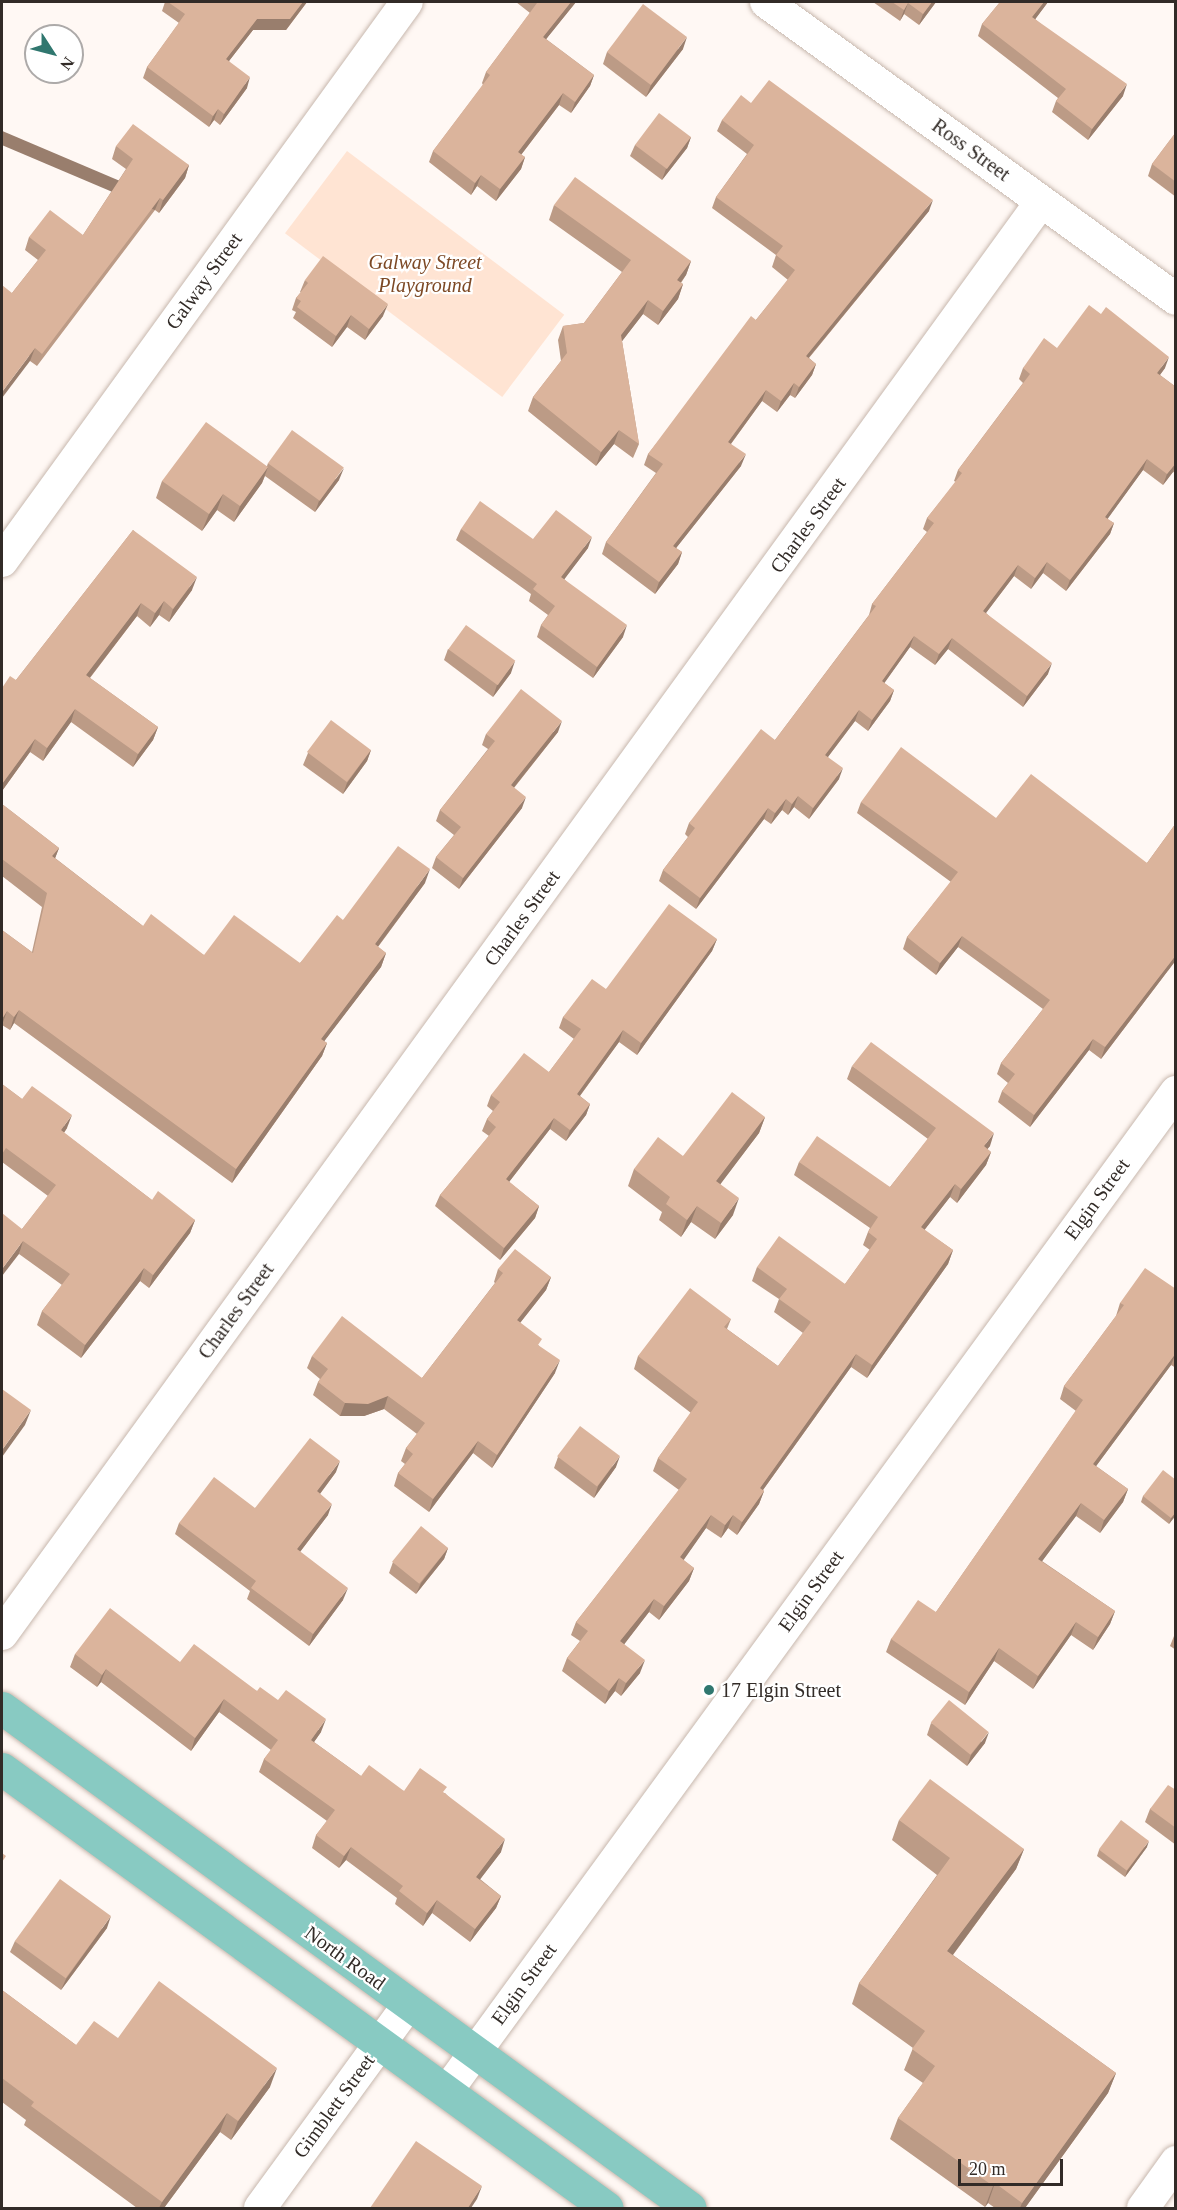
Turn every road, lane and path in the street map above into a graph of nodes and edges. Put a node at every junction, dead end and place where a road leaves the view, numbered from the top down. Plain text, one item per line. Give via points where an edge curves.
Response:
1 (407, 2) edge
2 (766, 2) edge
3 (1041, 202) junction
4 (1176, 299) edge
5 (2, 561) edge
6 (1176, 1092) edge
7 (2, 1634) edge
8 (2, 1708) edge
9 (2, 1769) edge
10 (409, 2004) junction
11 (379, 2044) junction
12 (475, 2052) junction
13 (447, 2091) junction
14 (1176, 2162) edge
15 (260, 2208) edge
16 (608, 2208) edge
17 (690, 2208) edge
18 (1143, 2208) edge

1 - 5 street, Galway Street
2 - 3 street, Ross Street
3 - 4 street, Ross Street
3 - 7 street, Charles Street
6 - 12 street, Elgin Street
8 - 10 main road, North Road
9 - 11 main road
10 - 11 street, Gimblett Street
10 - 12 main road, North Road
11 - 13 main road
11 - 15 street, Gimblett Street
12 - 13 street, Elgin Street
12 - 17 main road, North Road
13 - 16 main road
14 - 18 street

